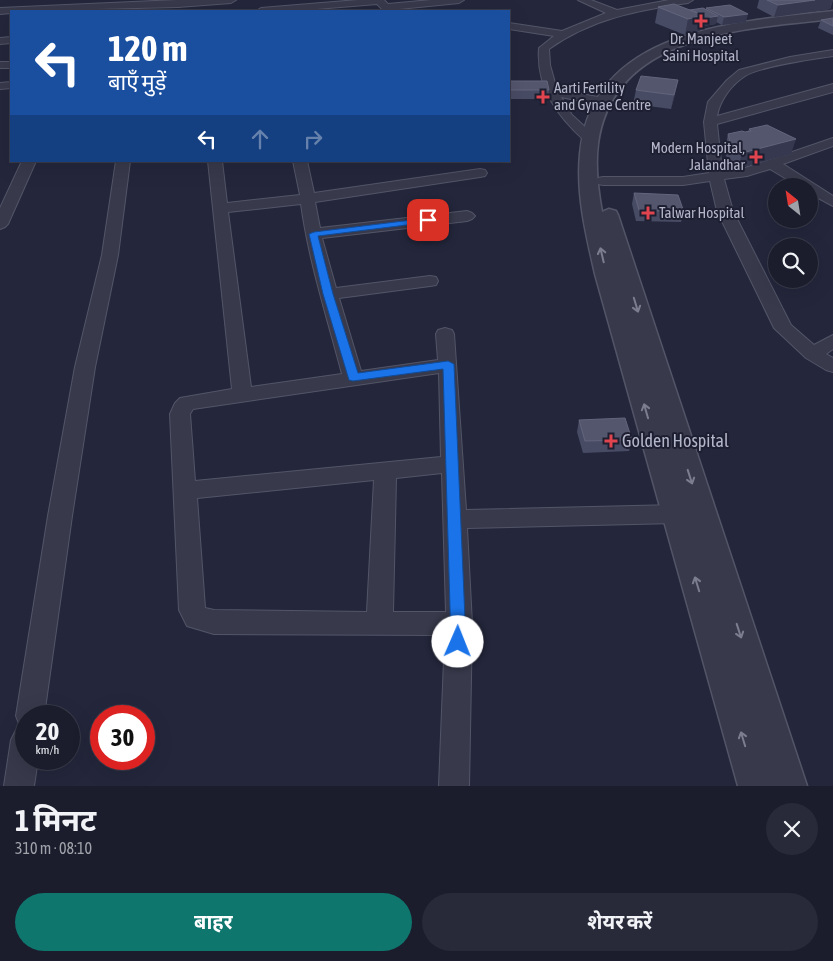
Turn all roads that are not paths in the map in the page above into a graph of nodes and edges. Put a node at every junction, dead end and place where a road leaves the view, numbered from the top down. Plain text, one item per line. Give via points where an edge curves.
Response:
1 (231, 0) edge
2 (379, 0) edge
3 (582, 0) edge
4 (688, 0) edge
5 (460, 1) edge
6 (178, 5) edge
7 (414, 5) edge
8 (314, 9) edge
9 (30, 10) edge
10 (288, 10) edge
11 (615, 13) junction
12 (833, 17) edge
13 (510, 26) edge
14 (562, 34) junction
15 (833, 53) edge
16 (833, 88) edge
17 (551, 92) junction
18 (604, 102) junction
19 (710, 122) junction
20 (590, 138) junction
21 (833, 142) edge
22 (29, 162) edge
23 (123, 162) edge
24 (215, 162) edge
25 (300, 162) edge
26 (436, 162) edge
27 (771, 163) junction
28 (480, 173) dead end
29 (716, 176) junction
30 (445, 178) junction
31 (795, 178) edge
32 (603, 181) junction
33 (818, 192) edge
34 (306, 199) junction
35 (833, 202) edge
36 (220, 208) junction
37 (467, 216) dead end
38 (0, 224) edge
39 (314, 234) junction
40 (430, 281) dead end
41 (328, 294) junction
42 (445, 334) dead end
43 (833, 341) edge
44 (813, 354) junction
45 (448, 364) junction
46 (833, 366) edge
47 (353, 378) junction
48 (242, 393) junction
49 (452, 464) junction
50 (384, 471) junction
51 (186, 490) junction
52 (676, 514) junction
53 (455, 519) junction
54 (380, 623) junction
55 (459, 624) junction
56 (32, 705) edge
57 (21, 770) edge
58 (19, 786) edge
59 (454, 786) edge
60 (758, 786) edge
61 (788, 786) edge

1 - 6 street
2 - 7 street via 385,7
2 - 8 street
3 - 11 street
4 - 11 street
5 - 7 street
6 - 9 street
8 - 10 street
11 - 14 street
12 - 18 street via 716,32 675,42 642,59 617,81
12 - 32 street via 724,34 667,52 637,74 605,130
13 - 14 street
14 - 17 street via 544,48
15 - 19 street via 743,72 714,102
16 - 19 street
17 - 18 street
17 - 20 street via 558,108
18 - 20 street
19 - 29 street
52 -> 20 street via 593,219 588,163
21 - 27 street
22 - 38 street
23 - 56 street via 110,255 85,367 66,479
24 - 36 street
25 - 34 street
26 - 30 street
27 - 29 street via 746,172
27 - 31 street
28 - 30 street
29 - 32 street via 684,181
29 - 44 street via 726,211 783,328
30 - 34 street
32 -> 61 street via 612,226
33 - 35 street
34 - 36 street
34 - 39 street
36 - 48 street
37 - 39 street
39 - 41 street
40 - 41 street
41 - 47 street
42 - 45 street
43 - 44 street
44 - 46 street
45 - 47 street
45 - 49 street
47 - 48 street
48 - 51 street via 197,400 182,408
49 - 50 street
49 - 53 street
50 - 51 street
50 - 54 street
51 - 54 street via 192,610 196,618 214,622
52 - 53 street
60 -> 52 street
53 - 55 street
54 - 55 street
55 - 59 street
57 - 58 street

